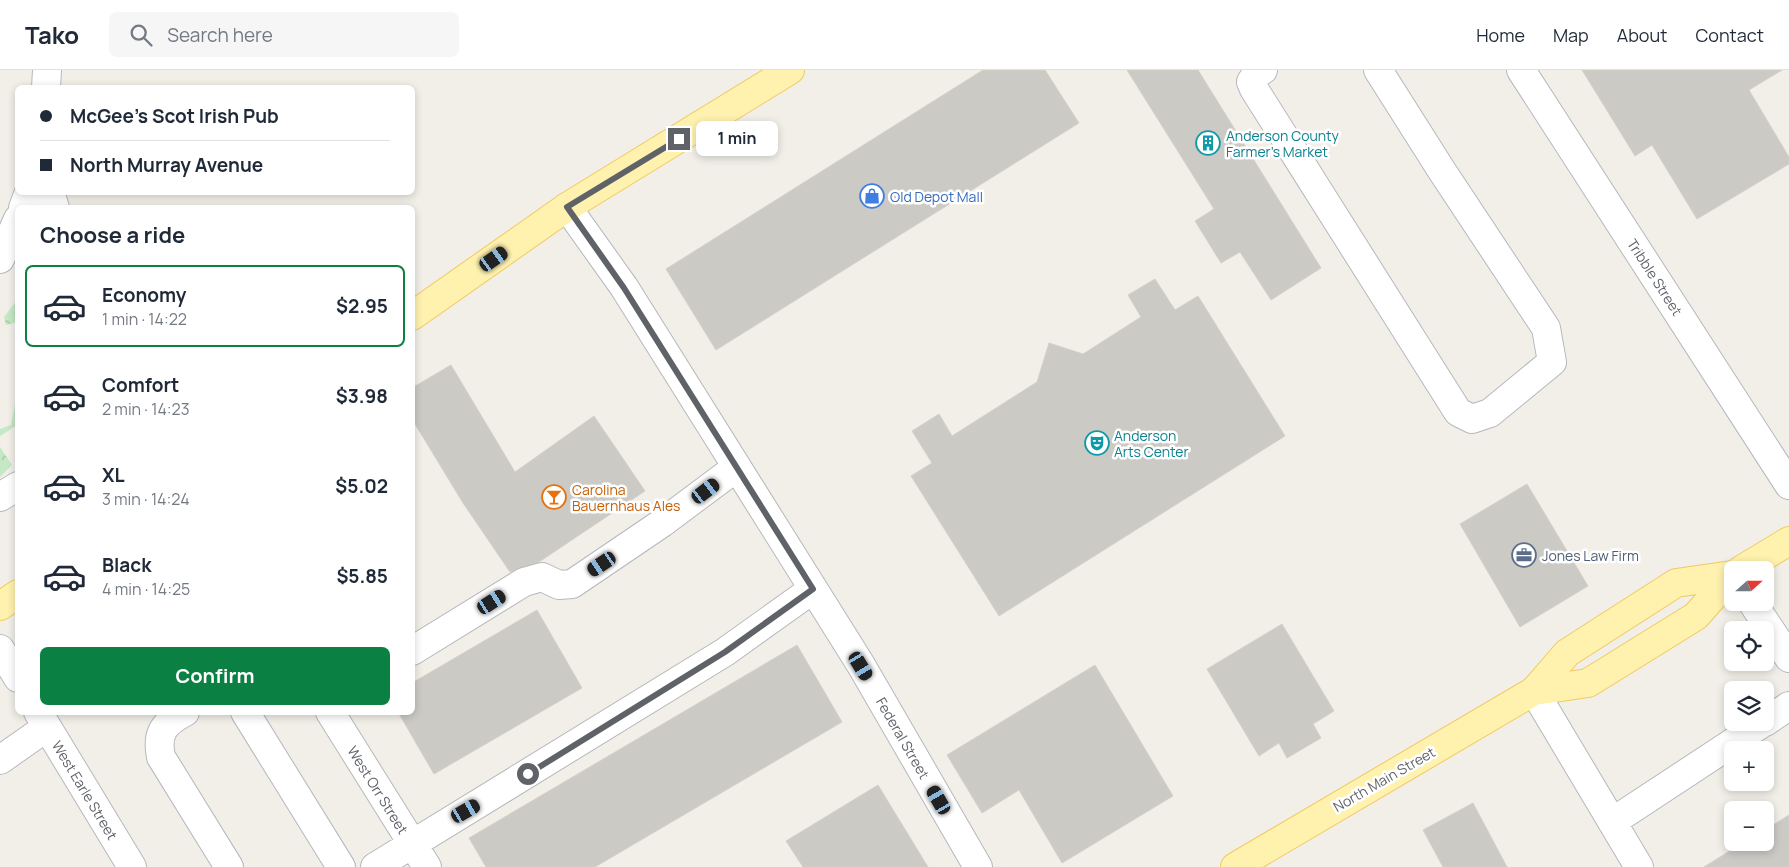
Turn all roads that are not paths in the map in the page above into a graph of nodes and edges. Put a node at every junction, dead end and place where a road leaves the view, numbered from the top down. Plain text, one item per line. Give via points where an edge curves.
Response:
1 (47, 70) edge
2 (790, 70) edge
3 (1263, 70) edge
4 (1378, 70) edge
5 (1521, 70) edge
6 (46, 85) edge
7 (567, 207) junction
8 (15, 226) edge
9 (0, 259) edge
10 (415, 314) edge
11 (737, 467) junction
12 (1789, 485) edge
13 (15, 488) edge
14 (0, 496) edge
15 (1789, 541) edge
16 (1756, 561) edge
17 (1724, 576) edge
18 (1724, 584) edge
19 (813, 589) junction
20 (15, 596) edge
21 (0, 606) edge
22 (1758, 611) edge
23 (0, 649) edge
24 (415, 649) edge
25 (1789, 658) edge
26 (15, 673) edge
27 (1534, 692) junction
28 (1789, 706) edge
29 (180, 715) edge
30 (247, 715) edge
31 (332, 715) edge
32 (1774, 716) edge
33 (43, 720) edge
34 (1750, 731) edge
35 (0, 760) edge
36 (1612, 822) junction
37 (412, 843) junction
38 (132, 867) edge
39 (229, 867) edge
40 (341, 867) edge
41 (375, 867) edge
42 (427, 867) edge
43 (978, 867) edge
44 (1235, 867) edge
45 (1639, 867) edge

1 - 6 street
2 - 7 main road
3 - 4 street via 1251,82 1254,89 1458,412 1472,419 1490,413 1552,362 1546,328
5 - 12 street, Tribble Street
7 - 10 main road
7 - 11 street, Federal Street via 624,288
8 - 9 street
11 - 19 street, Federal Street
11 - 24 street via 572,584 559,585 542,577 524,582
13 - 14 street
15 - 16 main road
17 - 27 main road, North Main Street via 1676,583 1567,653
18 - 27 main road, North Main Street via 1696,616 1588,683
19 - 37 street via 725,652
19 - 43 street, Federal Street
20 - 21 main road
22 - 25 street
23 - 26 street
27 - 36 street
27 - 44 main road, North Main Street
28 - 32 street
29 - 39 street via 164,726 158,742 161,757
30 - 40 street
31 - 37 street, West Orr Street
33 - 35 street
33 - 38 street, West Earle Street
34 - 36 street
36 - 45 street
37 - 41 street
37 - 42 street, West Orr Street

